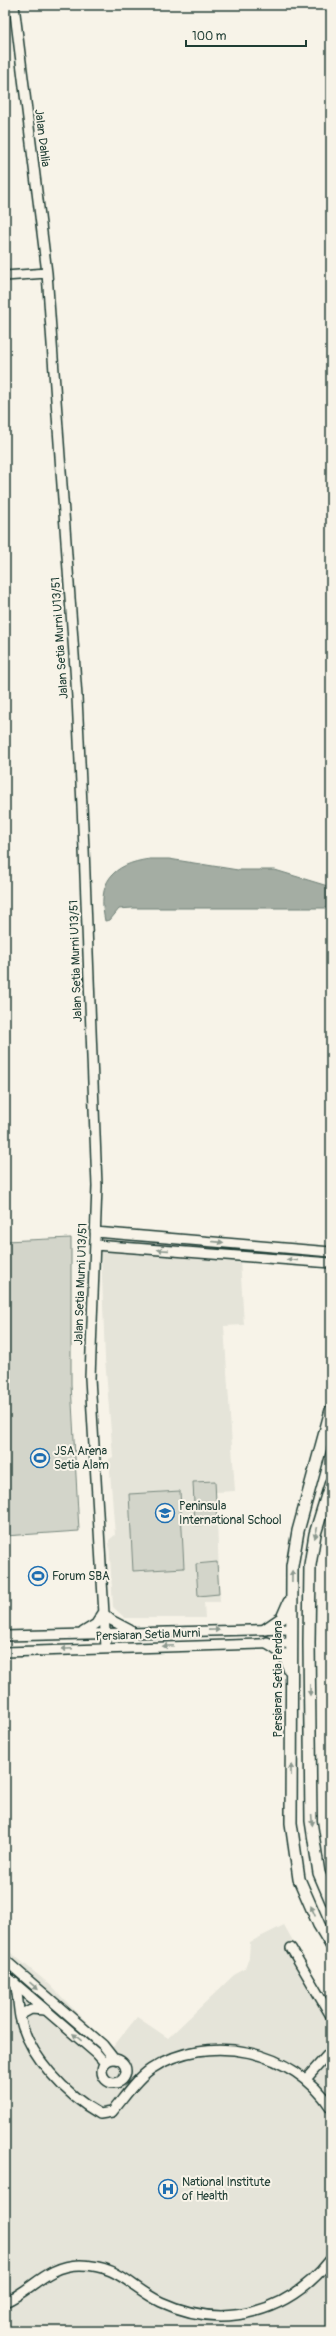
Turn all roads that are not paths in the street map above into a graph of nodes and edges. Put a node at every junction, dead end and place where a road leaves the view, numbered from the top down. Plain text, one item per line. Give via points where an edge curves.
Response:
1 (14, 5) edge
2 (47, 274) junction
3 (5, 276) edge
4 (95, 1232) junction
5 (94, 1245) junction
6 (331, 1252) edge
7 (331, 1263) edge
8 (331, 1410) edge
9 (329, 1421) edge
10 (331, 1482) edge
11 (292, 1597) junction
12 (310, 1606) junction
13 (103, 1613) junction
14 (266, 1629) junction
15 (291, 1629) junction
16 (105, 1632) junction
17 (134, 1632) junction
18 (80, 1633) junction
19 (5, 1636) edge
20 (301, 1636) junction
21 (267, 1643) junction
22 (291, 1643) junction
23 (106, 1648) junction
24 (5, 1652) edge
25 (310, 1664) junction
26 (292, 1685) junction
27 (331, 1901) edge
28 (331, 1945) edge
29 (291, 1948) dead end
30 (5, 1960) edge
31 (5, 1975) edge
32 (15, 1984) junction
33 (44, 2010) junction
34 (20, 2015) junction
35 (331, 2016) edge
36 (331, 2051) edge
37 (306, 2079) junction
38 (331, 2108) edge
39 (331, 2259) edge
40 (5, 2302) edge

1 - 2 street, Jalan Dahlia
2 - 3 street
2 - 4 street, Jalan Setia Murni U13/51 via 77,697 96,1179
4 - 5 street, Jalan Setia Murni U13/51
4 -> 6 street
7 -> 5 street
5 - 13 street, Jalan Setia Murni U13/51 via 90,1378
8 - 9 main road, Persiaran Setia Perdana
11 -> 9 main road, Persiaran Setia Perdana via 292,1566 298,1531
10 -> 12 main road via 313,1546 310,1565
11 - 14 main road via 282,1618
11 - 15 main road, Persiaran Setia Perdana
12 - 20 main road via 305,1630
12 - 25 main road
13 - 16 street, Jalan Setia Murni U13/51
13 - 17 street via 117,1624
13 - 18 street via 96,1624
14 - 15 street, Persiaran Setia Murni
17 -> 14 street, Persiaran Setia Murni
15 - 20 main road
15 - 22 main road, Persiaran Setia Perdana
16 - 17 street, Persiaran Setia Murni
16 - 18 street, Persiaran Setia Murni
16 - 23 street, Jalan Setia Murni U13/51
18 - 19 street, Persiaran Setia Murni
20 - 22 main road
20 - 25 main road
21 - 22 street, Persiaran Setia Murni
21 -> 23 street, Persiaran Setia Murni
21 - 26 main road via 286,1657
22 - 26 main road, Persiaran Setia Perdana
23 -> 24 street, Persiaran Setia Murni
25 -> 27 main road via 311,1821 319,1873
28 -> 26 main road, Persiaran Setia Perdana via 299,1879 291,1823
29 - 35 street
30 -> 33 street via 103,2045 110,2061 97,2054
31 - 32 street
32 - 33 street
32 - 34 street via 19,1996
33 - 34 street via 32,2009
34 - 37 street via 32,2048 42,2064 100,2114 112,2112 149,2070 192,2053 222,2049 256,2054 277,2061
36 - 37 street
37 - 38 street
39 - 40 street via 318,2276 300,2291 273,2306 250,2314 203,2315 181,2309 160,2301 116,2272 80,2265 65,2266 47,2273

